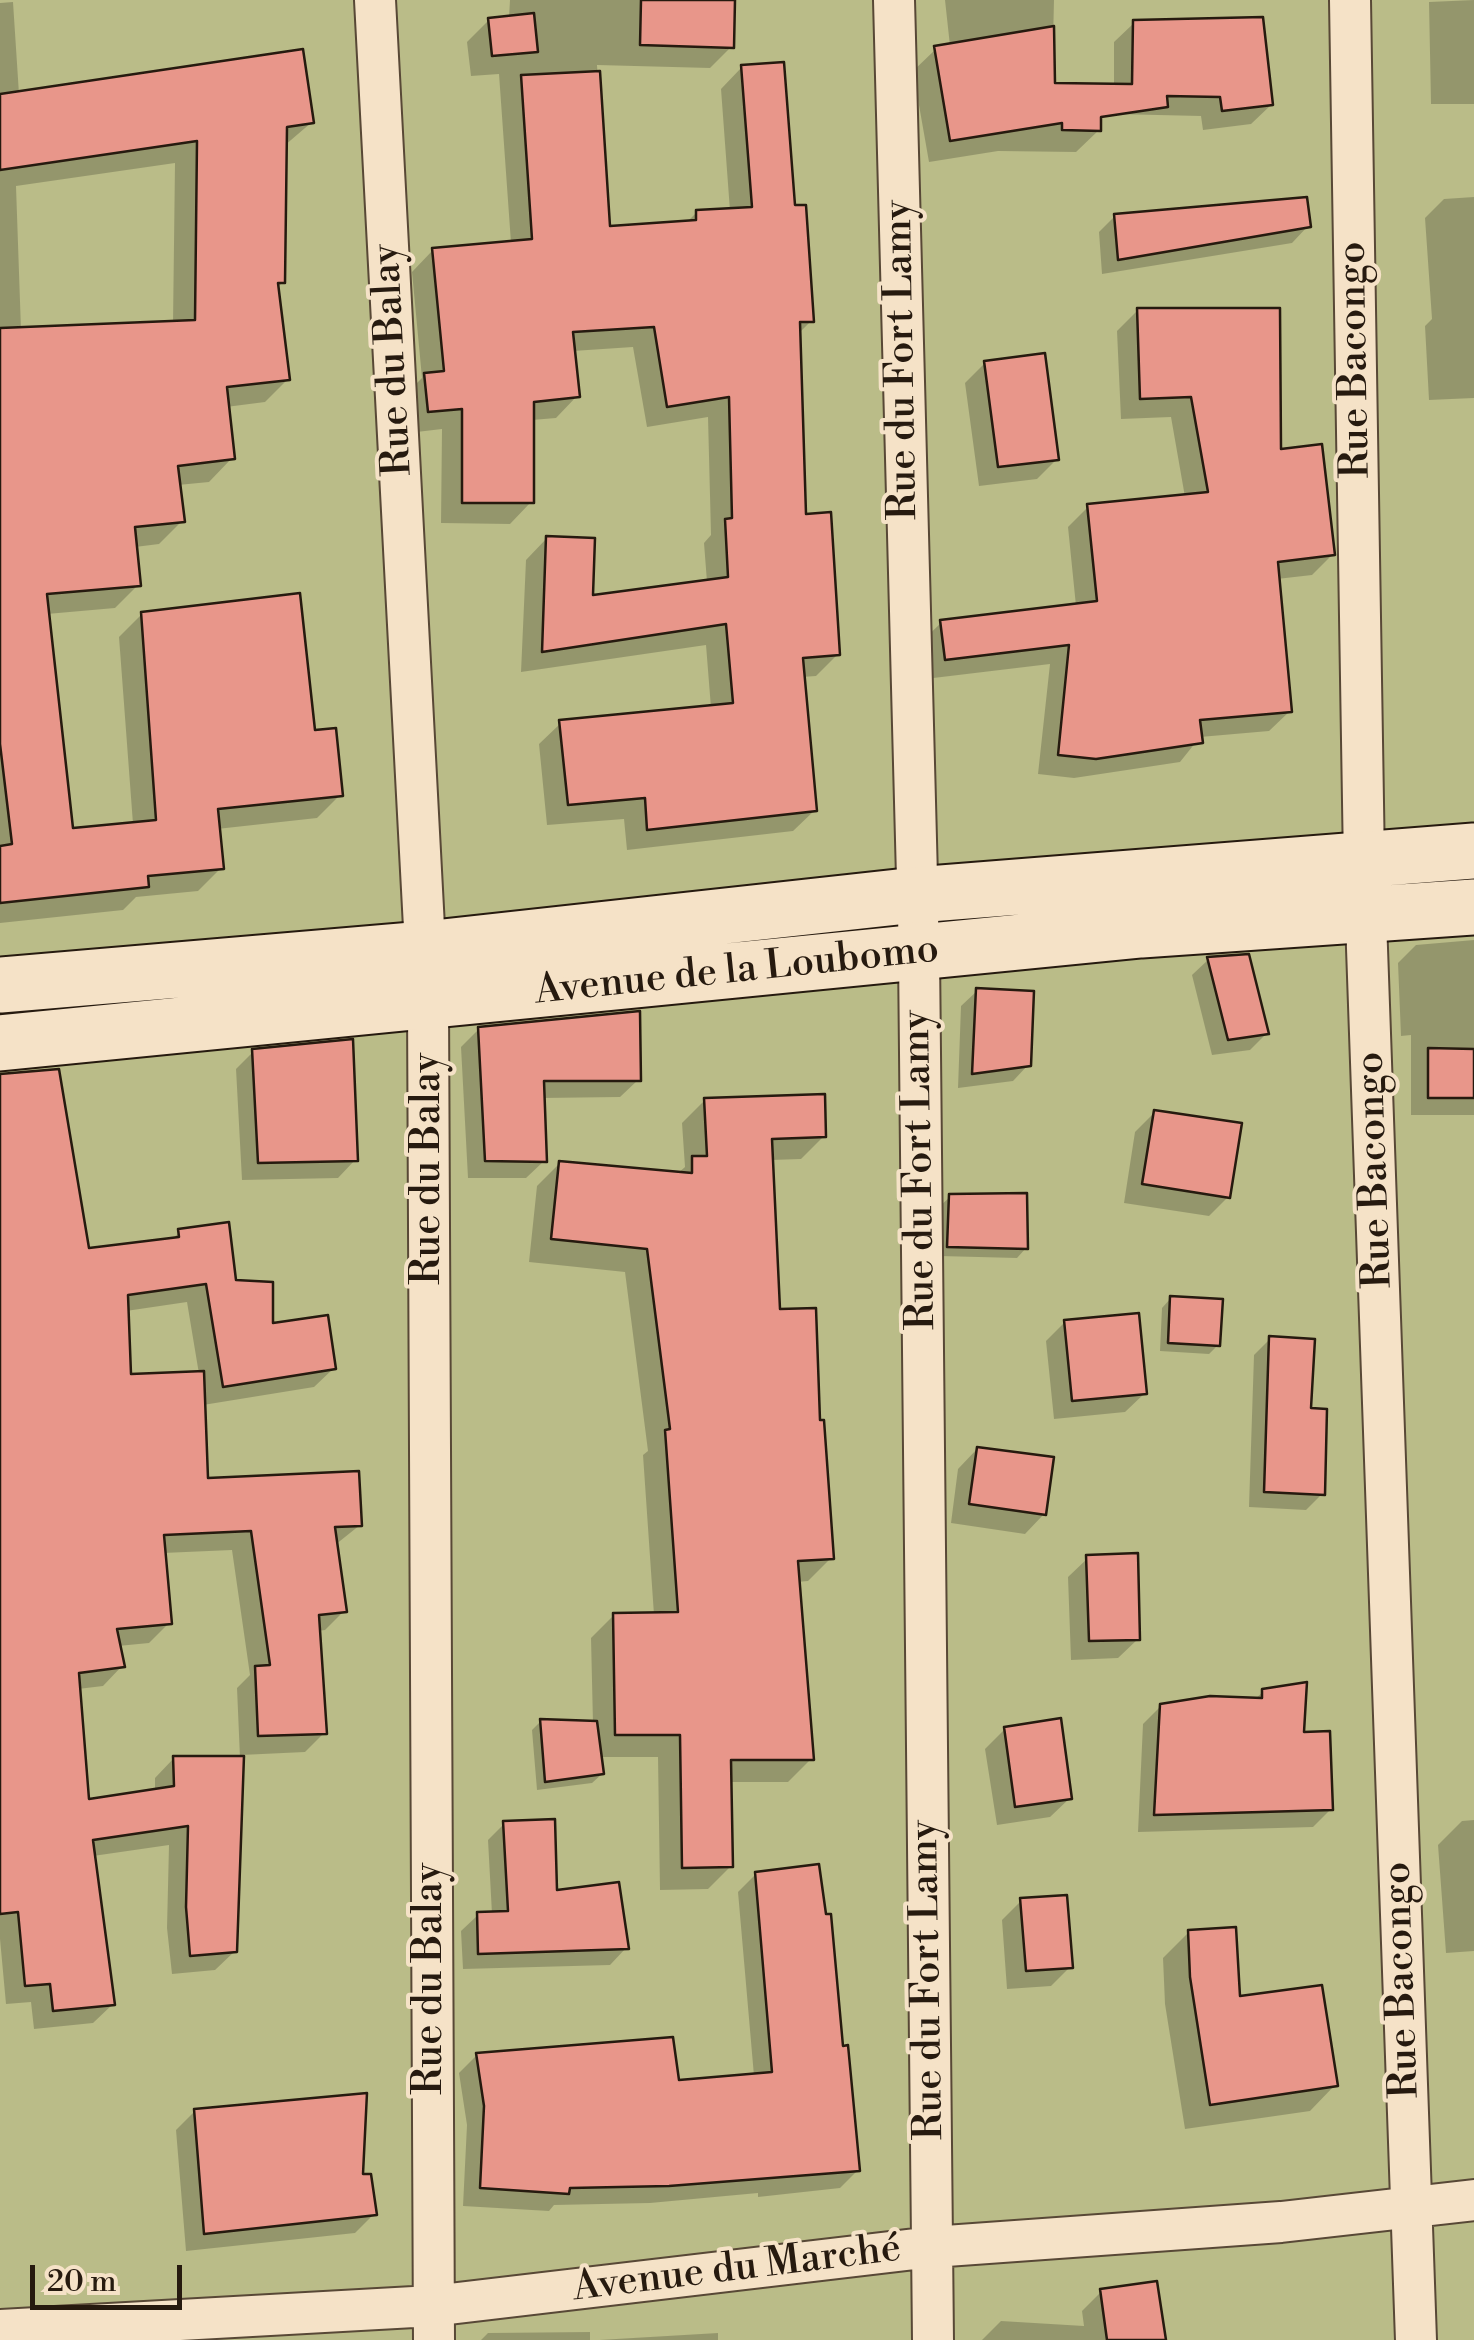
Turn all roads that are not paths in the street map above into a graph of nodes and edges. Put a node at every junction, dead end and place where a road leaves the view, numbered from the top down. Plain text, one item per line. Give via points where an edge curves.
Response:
1 (375, 0) edge
2 (894, 0) edge
3 (1350, 0) edge
4 (1474, 852) edge
5 (1366, 889) junction
6 (916, 895) junction
7 (1474, 907) edge
8 (425, 948) junction
9 (918, 954) junction
10 (0, 984) edge
11 (428, 1003) junction
12 (0, 1044) edge
13 (1474, 2200) edge
14 (1411, 2208) junction
15 (932, 2247) junction
16 (433, 2323) edge
17 (0, 2330) edge
18 (933, 2340) edge
19 (1416, 2340) edge

1 - 8 street, Rue du Balay
2 - 6 street, Rue du Fort Lamy
3 - 5 street, Rue Bacongo
4 - 5 street, Avenue de la Loubomo
5 - 6 street, Avenue de la Loubomo
5 - 7 street, Avenue de la Loubomo
5 - 9 street, Avenue de la Loubomo via 1142,930
5 - 14 street, Rue Bacongo
6 - 8 street, Avenue de la Loubomo
6 - 9 street, Rue du Fort Lamy
8 - 10 street, Avenue de la Loubomo
8 - 11 street, Rue du Balay
9 - 11 street, Avenue de la Loubomo
9 - 15 street, Rue du Fort Lamy
11 - 12 street, Avenue de la Loubomo
11 - 16 street, Rue du Balay
13 - 14 street, Avenue du Marché
14 - 15 street, Avenue du Marché
14 - 19 street, Rue Bacongo
15 - 16 street, Avenue du Marché
15 - 18 street, Rue du Fort Lamy
16 - 17 street, Avenue du Marché

